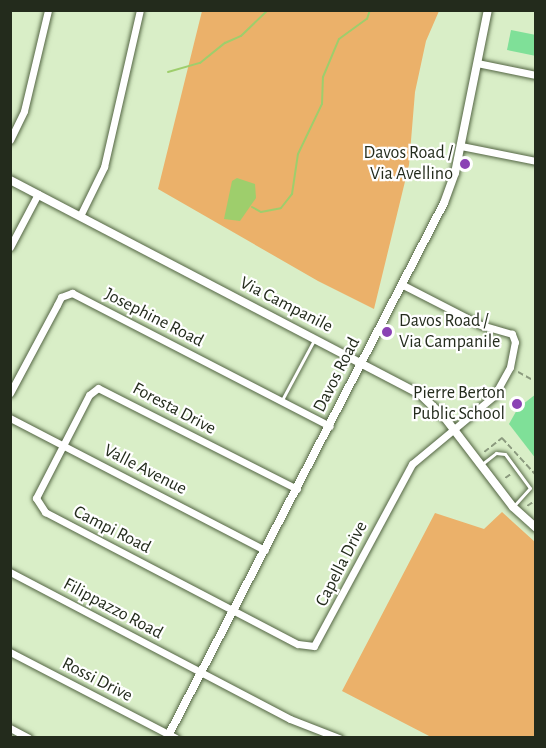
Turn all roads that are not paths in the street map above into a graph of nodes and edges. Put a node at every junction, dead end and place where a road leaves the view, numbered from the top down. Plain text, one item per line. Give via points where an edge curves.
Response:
1 (48, 10) edge
2 (140, 10) edge
3 (488, 10) edge
4 (477, 63) junction
5 (536, 75) edge
6 (10, 140) edge
7 (461, 146) junction
8 (536, 161) edge
9 (10, 180) edge
10 (38, 194) junction
11 (80, 216) junction
12 (10, 247) edge
13 (403, 285) junction
14 (315, 338) junction
15 (362, 363) junction
16 (10, 393) edge
17 (281, 401) junction
18 (10, 418) edge
19 (330, 426) junction
20 (453, 429) junction
21 (63, 445) junction
22 (480, 465) junction
23 (297, 489) junction
24 (513, 507) junction
25 (536, 528) edge
26 (265, 550) junction
27 (10, 572) edge
28 (233, 610) junction
29 (10, 652) edge
30 (201, 673) junction
31 (10, 728) edge
32 (171, 736) edge
33 (29, 738) edge
34 (339, 738) edge

1 - 6 street via 24,111
2 - 11 street via 104,167
3 - 4 street, Davos Road
4 - 5 street
4 - 7 street, Davos Road
7 - 8 street
7 - 13 street, Davos Road via 448,193
9 - 10 street, Via Campanile
10 - 11 street, Via Campanile
10 - 12 street
11 - 14 street, Via Campanile
13 - 15 street, Davos Road
13 - 20 street via 515,339 502,387
14 - 15 street, Via Campanile
14 - 17 lane
15 - 19 street, Davos Road
15 - 20 street, Via Campanile via 421,395
16 - 17 street, Josephine Road via 61,297 72,293
17 - 19 street, Josephine Road
18 - 21 street, Valle Avenue
19 - 23 street, Davos Road
20 - 22 street, Via Campanile
20 - 28 street, Capella Drive via 407,471 314,646 298,644
21 - 23 street, Foresta Drive via 89,395 104,389
21 - 26 street, Valle Avenue
21 - 28 street, Campi Road via 36,498 39,507
22 - 24 street, Via Campanile
22 - 24 lane via 496,453 505,454 530,488
23 - 26 street, Davos Road
24 - 25 street, Via Campanile
26 - 28 street, Davos Road
27 - 30 street, Filippazzo Road
28 - 30 street, Davos Road
29 - 32 street, Rossi Drive
30 - 32 street, Davos Road
30 - 34 street, Filippazzo Road via 290,719
31 - 33 street

